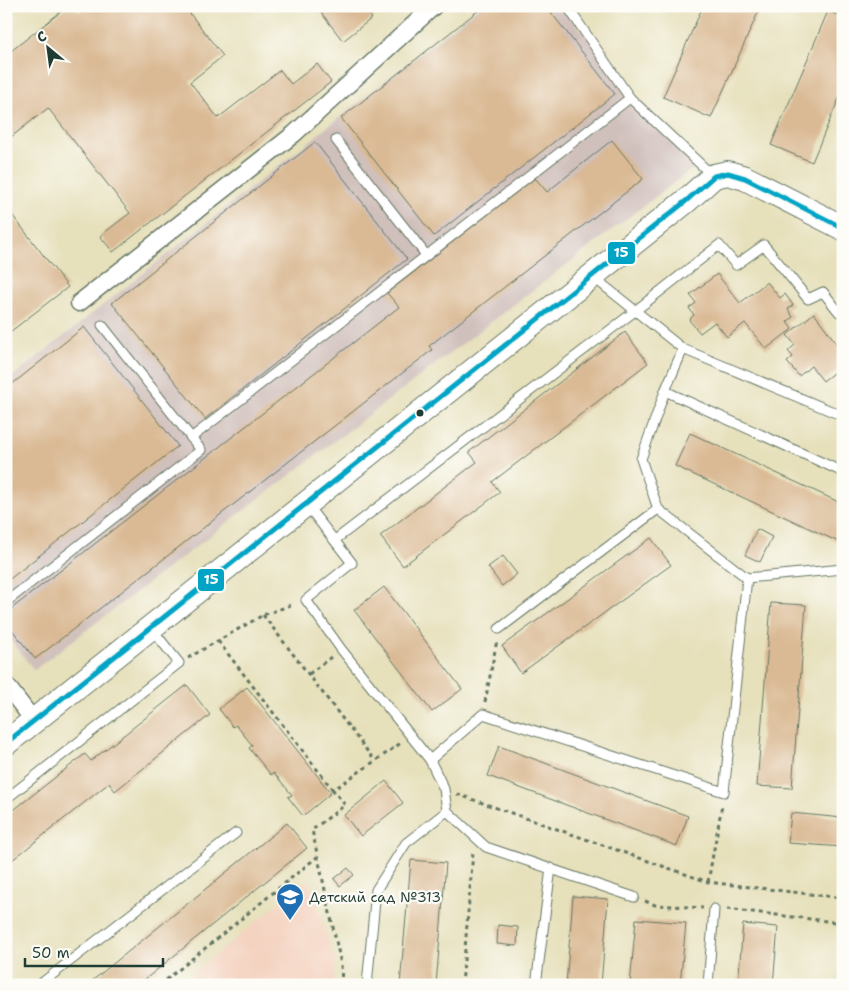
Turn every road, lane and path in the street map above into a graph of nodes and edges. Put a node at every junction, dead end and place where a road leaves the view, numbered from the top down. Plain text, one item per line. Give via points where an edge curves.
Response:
1 (434, 6) edge
2 (567, 6) edge
3 (630, 98) junction
4 (336, 140) dead end
5 (714, 176) junction
6 (843, 228) edge
7 (426, 255) junction
8 (592, 276) junction
9 (79, 303) dead end
10 (843, 309) edge
11 (635, 311) junction
12 (102, 325) dead end
13 (683, 349) junction
14 (665, 391) junction
15 (843, 416) edge
16 (191, 438) junction
17 (843, 472) edge
18 (306, 504) junction
19 (658, 509) junction
20 (334, 540) junction
21 (843, 569) edge
22 (747, 578) junction
23 (306, 600) junction
24 (6, 602) edge
25 (263, 615) junction
26 (151, 628) junction
27 (498, 629) joint
28 (218, 641) junction
29 (341, 649) junction
30 (179, 663) junction
31 (309, 674) junction
32 (6, 685) edge
33 (483, 714) junction
34 (34, 721) junction
35 (412, 736) junction
36 (6, 743) edge
37 (430, 760) junction
38 (375, 761) junction
39 (444, 789) junction
40 (333, 790) junction
41 (724, 792) junction
42 (6, 799) edge
43 (447, 811) junction
44 (236, 832) dead end
45 (475, 836) junction
46 (318, 857) junction
47 (550, 868) junction
48 (708, 882) junction
49 (634, 897) joint
50 (843, 898) edge
51 (714, 909) junction
52 (843, 923) edge
53 (39, 985) edge
54 (160, 985) edge
55 (342, 985) edge
56 (367, 985) edge
57 (462, 985) edge
58 (536, 985) edge
59 (708, 985) edge

1 - 9 street via 294,134
2 - 3 lane
3 - 5 lane
3 - 7 lane
4 - 7 lane
5 - 6 street via 728,173 745,178
5 - 8 street
7 - 16 lane
8 - 11 lane
8 - 18 street
10 - 11 lane via 839,312 823,292 808,299 764,245 736,265 720,245
11 - 13 lane
11 - 20 lane
12 - 16 lane
13 - 14 lane
13 - 15 lane
14 - 17 lane
14 - 19 lane via 641,459
16 - 24 lane via 201,450
18 - 20 lane
18 - 26 street
19 - 22 lane
19 - 27 lane
20 - 23 lane via 352,563
21 - 22 lane
22 - 41 lane
23 - 25 path
23 - 29 lane
25 - 28 path
25 - 31 path
26 - 30 lane
26 - 34 street
27 - 33 path
28 - 30 path
28 - 40 path
29 - 31 path
29 - 35 lane
30 - 42 lane
31 - 38 path
32 - 34 street
33 - 37 lane
33 - 41 lane
34 - 36 street
35 - 37 lane
35 - 38 path
37 - 39 lane
38 - 40 path
39 - 43 lane
39 - 48 path
40 - 46 path via 345,805 312,830
41 - 48 path
43 - 45 lane
43 - 56 lane via 406,843 376,890
44 - 53 lane
45 - 47 lane via 486,847
45 - 57 path
46 - 54 path
46 - 55 path via 341,964
47 - 49 lane
47 - 58 lane
48 - 50 path
49 - 51 path via 655,905
51 - 52 path
51 - 59 lane

